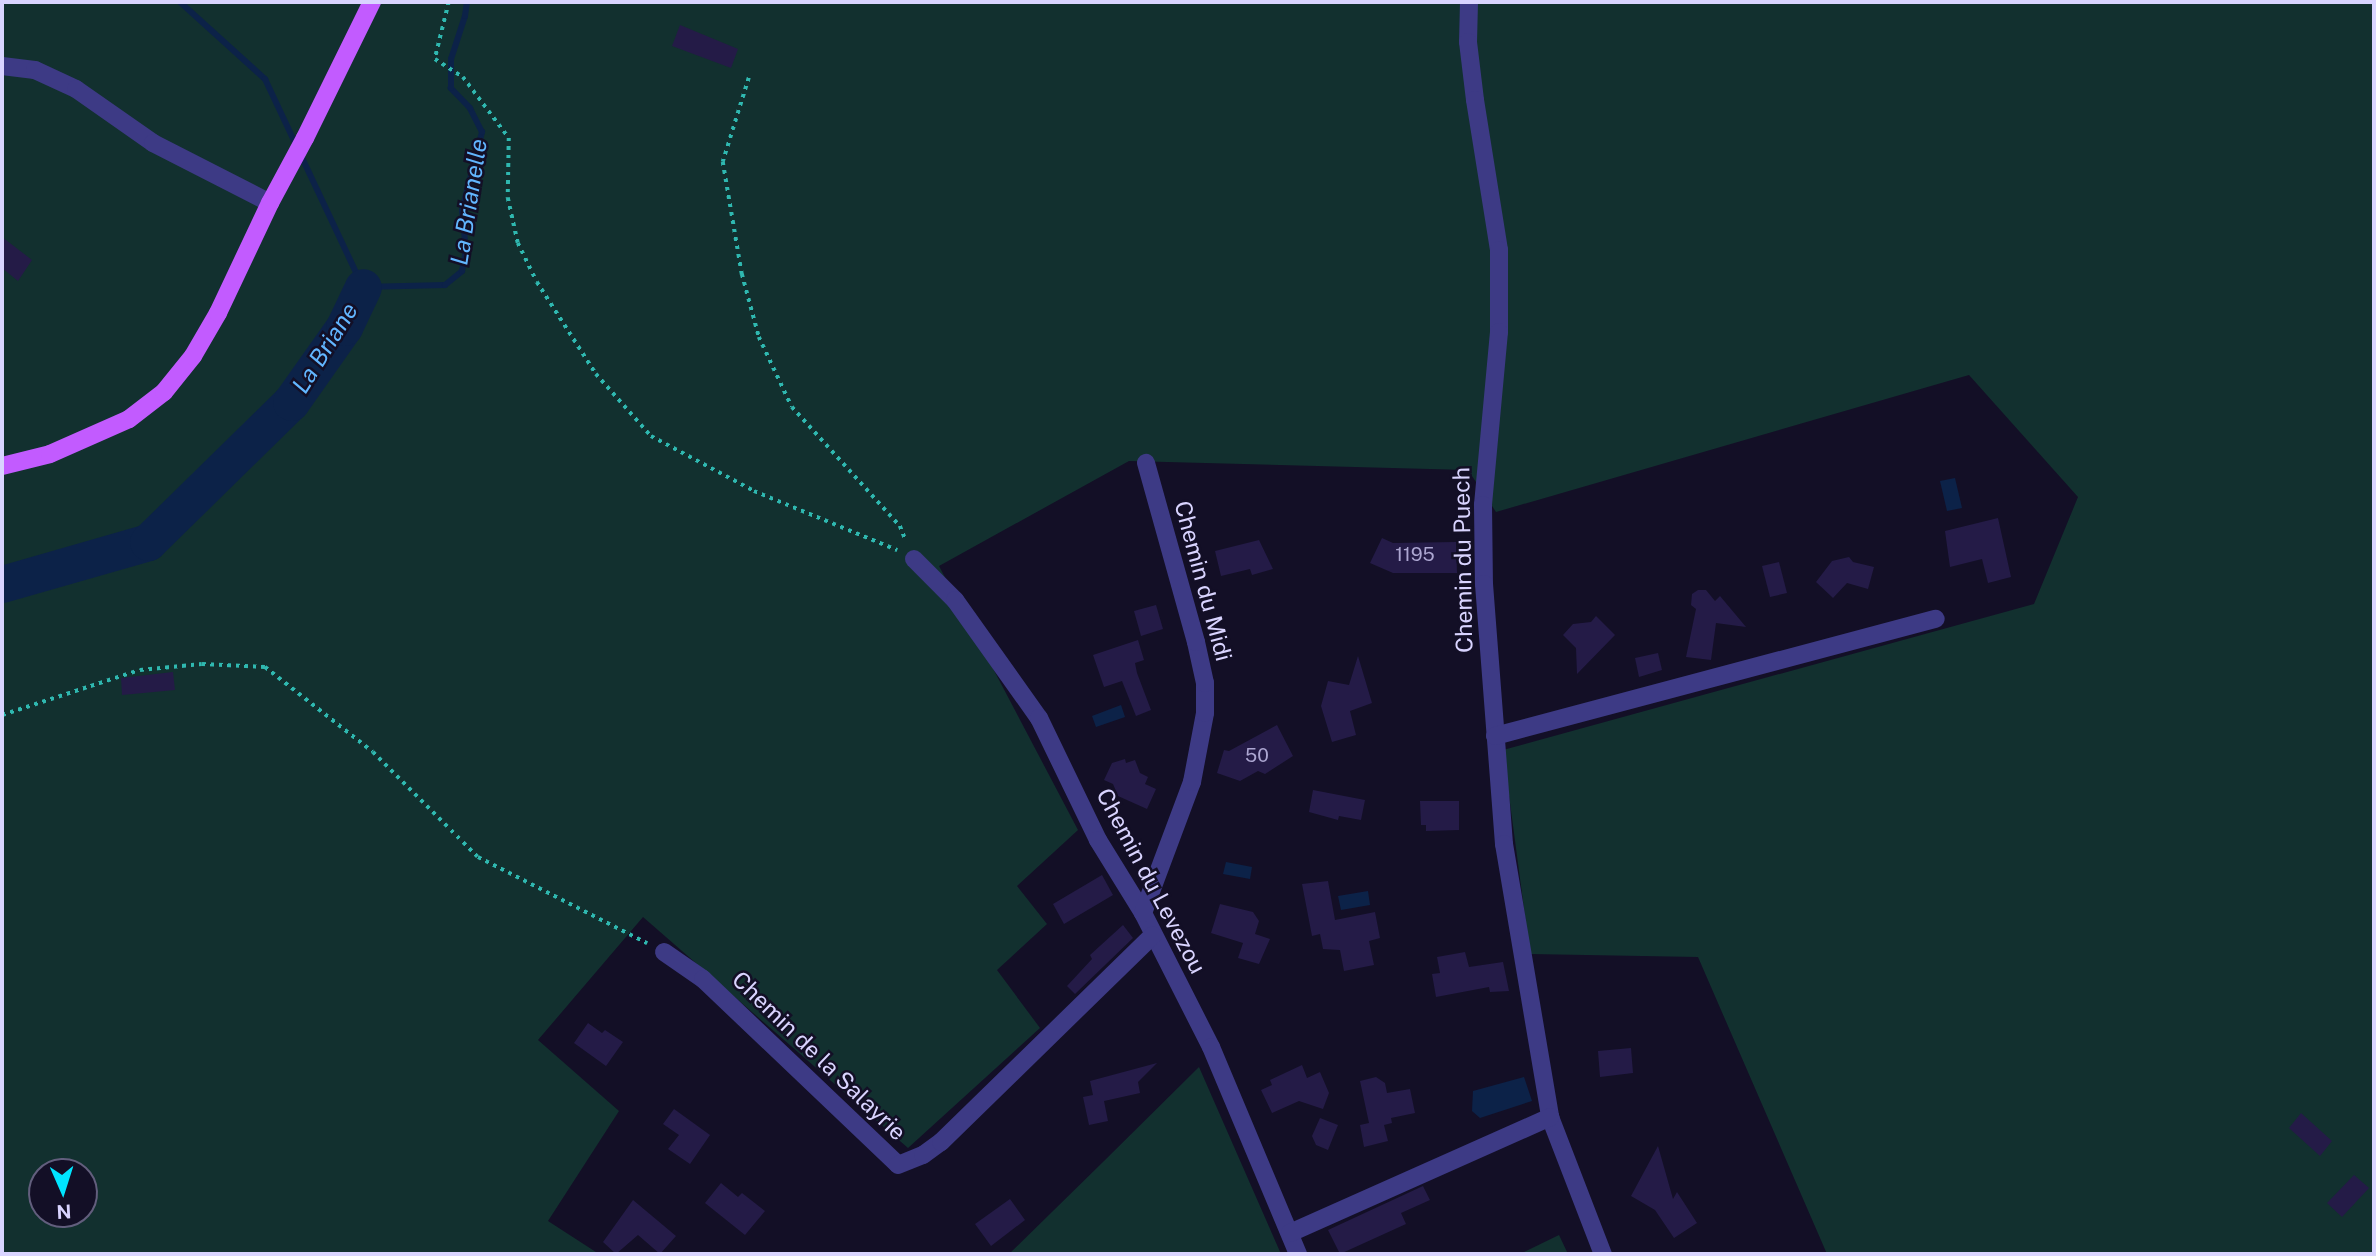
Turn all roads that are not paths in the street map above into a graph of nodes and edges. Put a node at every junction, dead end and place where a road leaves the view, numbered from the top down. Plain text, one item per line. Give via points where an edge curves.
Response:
1 (372, 2) edge
2 (1469, 2) edge
3 (2, 66) edge
4 (270, 202) junction
5 (1146, 463) dead end
6 (2, 466) edge
7 (914, 559) road end
8 (1936, 619) dead end
9 (1495, 736) junction
10 (1143, 913) junction
11 (1153, 935) junction
12 (664, 952) road end
13 (1550, 1117) junction
14 (1290, 1233) junction
15 (1298, 1254) edge
16 (1603, 1254) edge

1 - 4 main road
2 - 9 street, Chemin du Puech via 1475,100 1499,250 1499,332 1483,505
3 - 4 street via 36,70 76,89 153,144
4 - 6 main road via 218,313 193,356 164,392 129,419 98,434 50,454
5 - 10 street, Chemin du Midi via 1196,642 1205,683 1205,713 1192,782
7 - 10 street, Chemin du Levezou via 955,600 1041,710 1098,840
8 - 9 street
9 - 13 street, Chemin du Puech via 1504,844
10 - 11 street, Chemin du Levezou
11 - 12 street, Chemin de la Salayrie via 941,1142 898,1165 703,979
11 - 14 street, Chemin du Levezou via 1211,1047
13 - 14 street
13 - 16 street, Chemin du Puech
14 - 15 street, Chemin du Levezou

